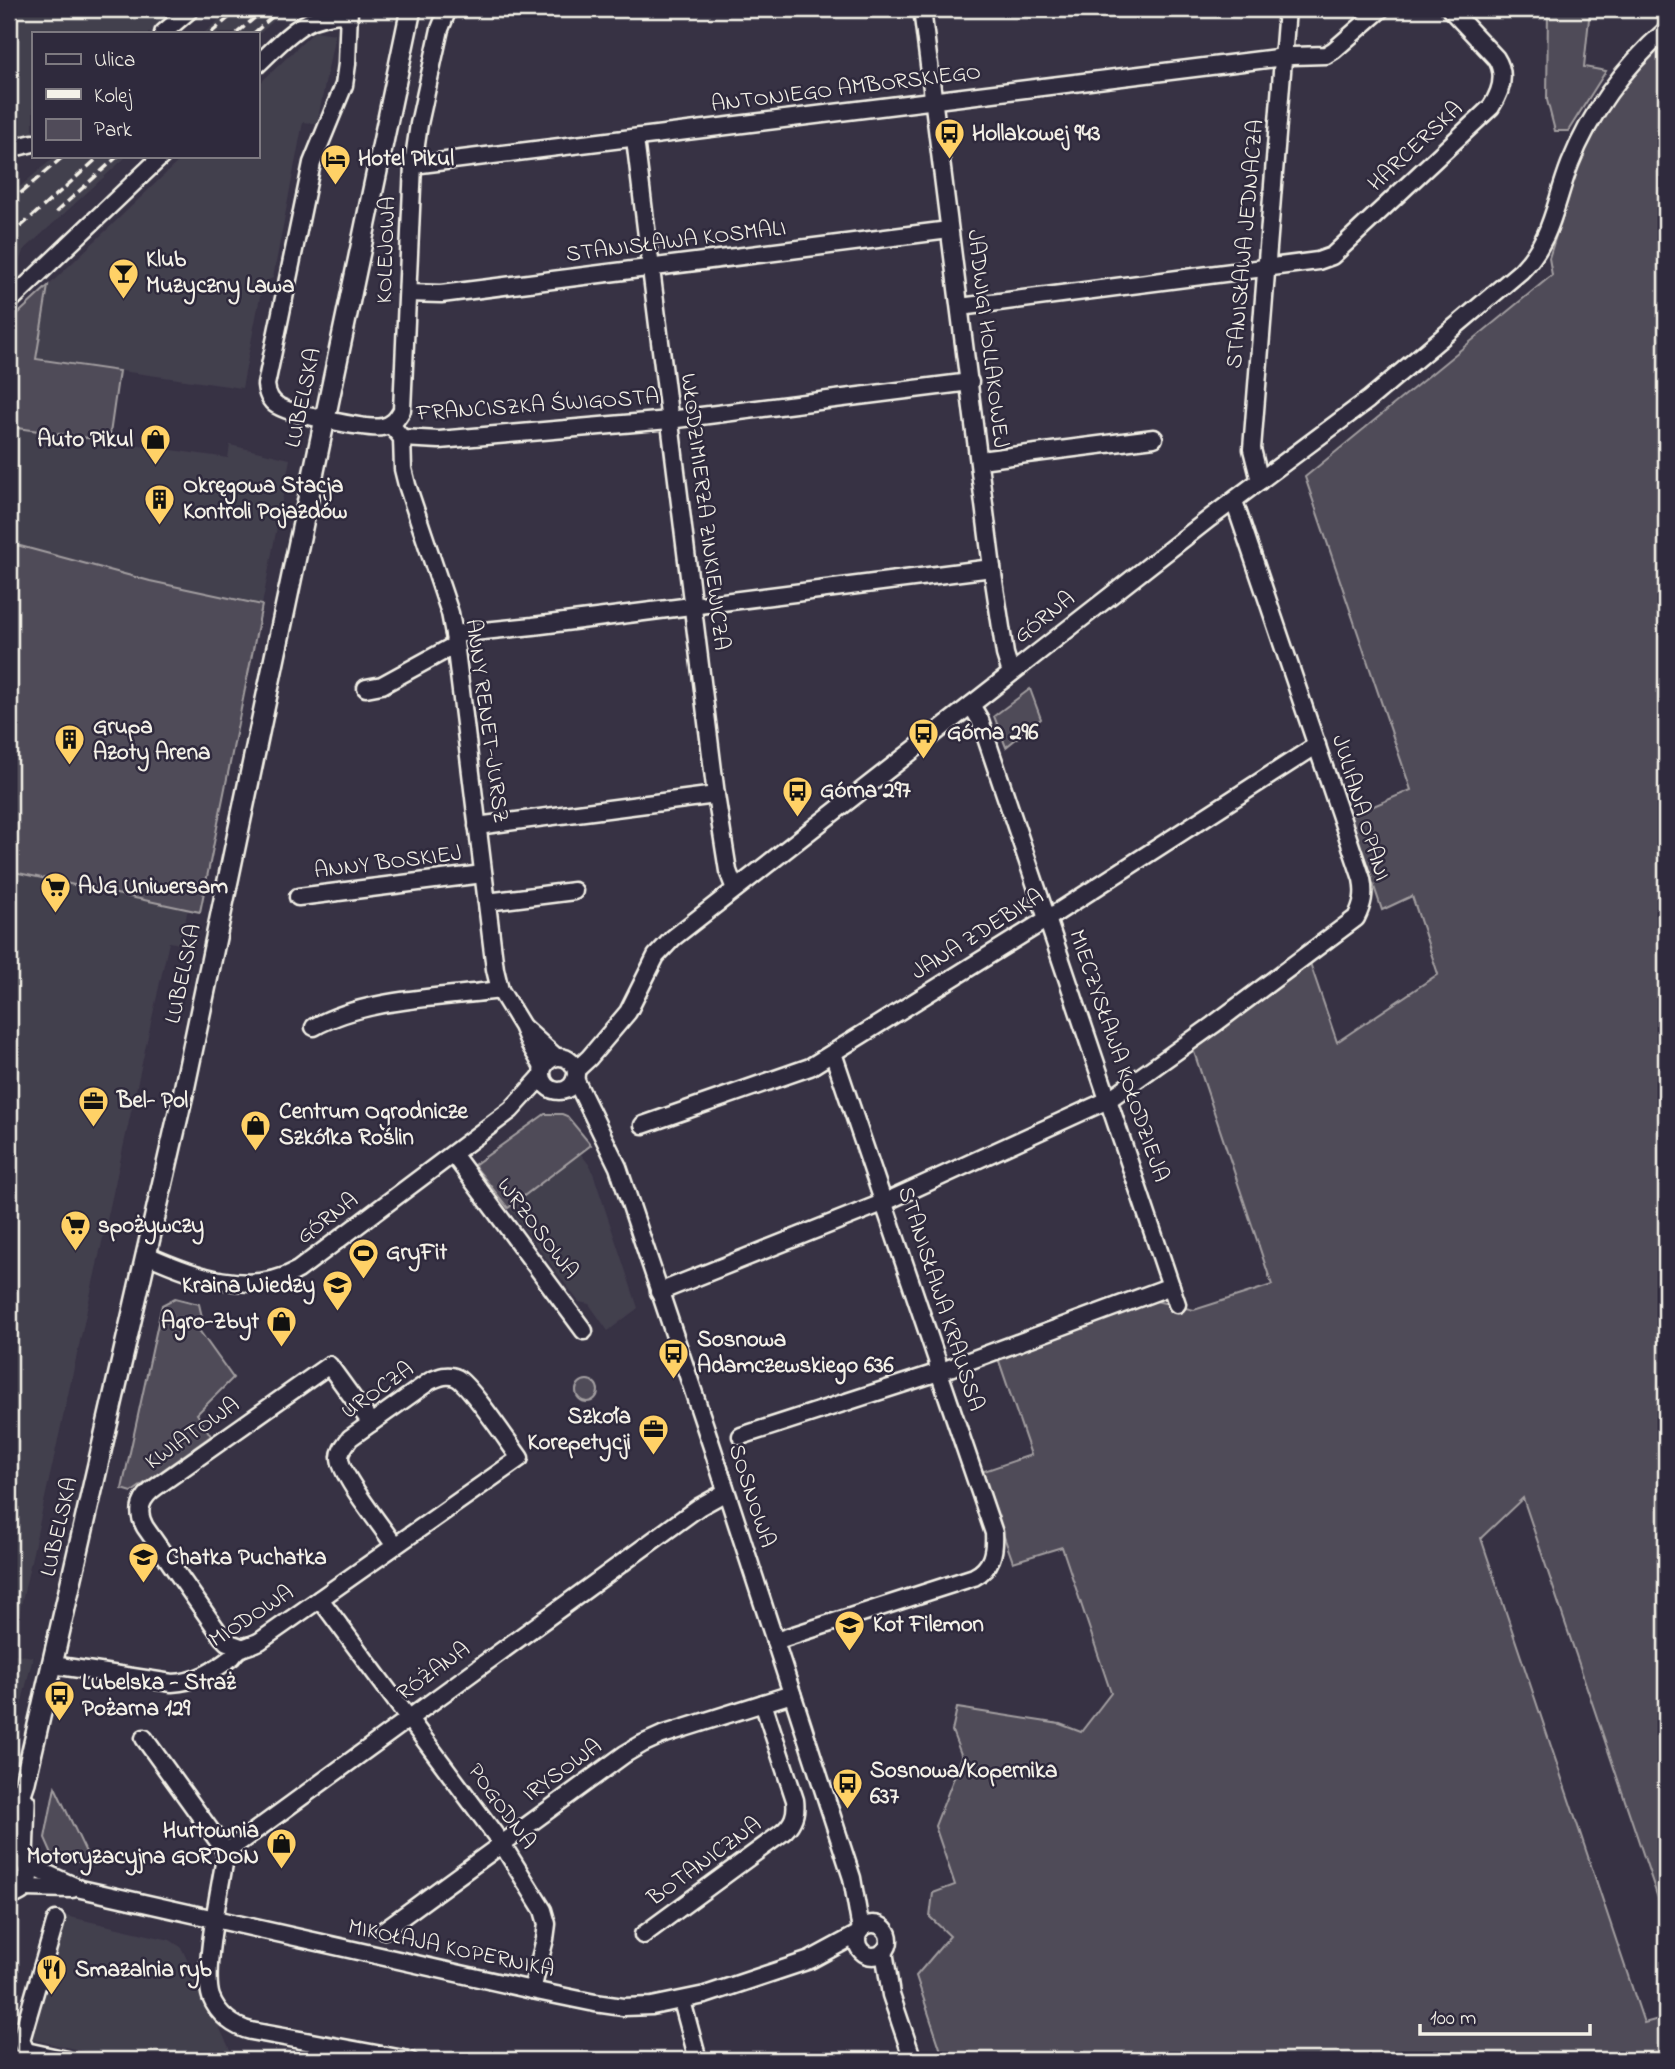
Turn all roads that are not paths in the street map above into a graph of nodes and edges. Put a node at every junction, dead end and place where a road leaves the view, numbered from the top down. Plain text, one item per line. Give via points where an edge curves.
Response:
1 (191, 9) edge
2 (411, 9) edge
3 (448, 9) edge
4 (922, 9) edge
5 (1287, 9) edge
6 (1381, 9) edge
7 (1450, 9) edge
8 (349, 12) edge
9 (1666, 30) edge
10 (164, 32) edge
11 (1283, 57) junction
12 (259, 63) edge
13 (934, 101) junction
14 (635, 139) junction
15 (32, 143) edge
16 (9, 149) edge
17 (160, 158) edge
18 (414, 165) junction
19 (949, 230) junction
20 (1266, 268) junction
21 (650, 269) junction
22 (408, 293) junction
23 (9, 302) edge
24 (960, 307) junction
25 (970, 382) junction
26 (325, 419) junction
27 (669, 420) junction
28 (391, 425) junction
29 (402, 438) junction
30 (1154, 438) dead end
31 (979, 460) junction
32 (1260, 481) junction
33 (1234, 500) junction
34 (992, 568) junction
35 (692, 605) junction
36 (455, 639) junction
37 (1011, 673) junction
38 (366, 688) dead end
39 (971, 705) junction
40 (1317, 745) junction
41 (716, 795) junction
42 (477, 825) junction
43 (483, 874) junction
44 (735, 889) junction
45 (574, 891) dead end
46 (298, 897) dead end
47 (486, 902) junction
48 (1047, 919) junction
49 (499, 990) junction
50 (314, 1027) dead end
51 (833, 1053) junction
52 (559, 1073) junction
53 (1108, 1100) junction
54 (643, 1125) dead end
55 (453, 1154) junction
56 (885, 1202) junction
57 (148, 1255) junction
58 (1171, 1286) junction
59 (659, 1292) junction
60 (1177, 1304) dead end
61 (584, 1331) dead end
62 (939, 1372) junction
63 (371, 1423) junction
64 (741, 1436) dead end
65 (520, 1458) joint
66 (726, 1492) junction
67 (396, 1546) junction
68 (320, 1599) junction
69 (775, 1641) junction
70 (241, 1647) junction
71 (53, 1665) junction
72 (792, 1694) junction
73 (763, 1703) junction
74 (407, 1719) junction
75 (144, 1738) dead end
76 (25, 1782) junction
77 (9, 1829) edge
78 (502, 1844) junction
79 (226, 1852) junction
80 (20, 1857) edge
81 (852, 1878) junction
82 (81, 1889) junction
83 (15, 1896) edge
84 (56, 1920) dead end
85 (215, 1920) junction
86 (878, 1925) junction
87 (384, 1930) dead end
88 (860, 1932) junction
89 (643, 1935) dead end
90 (873, 1953) junction
91 (810, 1960) junction
92 (532, 1990) junction
93 (682, 2001) junction
94 (25, 2056) edge
95 (378, 2057) edge
96 (67, 2060) edge
97 (409, 2060) edge
98 (698, 2060) edge
99 (913, 2060) edge

1 - 10 street
2 - 26 main road, LUBELSKA
3 - 18 street, KOLEJOWA via 419,124
4 - 13 street, JADWIGI HOLLAKOWEJ
5 - 11 street, STANISŁAWA JEDNACZA
6 - 11 street, ANTONIEGO AMBORSKIEGO via 1325,55
7 - 20 street, HARCERSKA via 1501,66 1499,96 1332,256
8 - 12 street via 305,22
8 - 26 street via 344,85 312,163 266,385 279,407
9 - 32 street, GÓRNA via 1640,53 1596,110 1568,168 1548,232 1521,271 1391,382
11 - 13 street, ANTONIEGO AMBORSKIEGO
11 - 20 street, STANISŁAWA JEDNACZA
13 - 14 street, ANTONIEGO AMBORSKIEGO
13 - 19 street, JADWIGI HOLLAKOWEJ
14 - 18 street, ANTONIEGO AMBORSKIEGO
14 - 21 street, WŁODZIMIERZA ZINKIEWICZA
15 - 16 street
17 - 23 street
18 - 22 street, KOLEJOWA
19 - 21 street, STANISŁAWA KOSMALI
19 - 24 street, JADWIGI HOLLAKOWEJ
20 - 24 street, HARCERSKA
20 - 32 street, STANISŁAWA JEDNACZA via 1252,449
21 - 22 street, STANISŁAWA KOSMALI via 441,294
21 - 27 street, WŁODZIMIERZA ZINKIEWICZA
22 - 28 street, KOLEJOWA via 402,410
24 - 25 street, JADWIGI HOLLAKOWEJ
25 - 27 street, FRANCISZKA ŚWIGOSTA
25 - 31 street, JADWIGI HOLLAKOWEJ
26 - 28 street via 374,428
26 - 57 main road, LUBELSKA
27 - 29 street, FRANCISZKA ŚWIGOSTA via 439,440
27 - 35 street, WŁODZIMIERZA ZINKIEWICZA
28 - 29 street
29 - 36 street, ANNY RENET-JURSZ via 407,485
30 - 31 street
31 - 34 street, JADWIGI HOLLAKOWEJ
32 - 33 street, GÓRNA
33 - 37 street, GÓRNA
33 - 40 street, JULIANA OPANI
34 - 35 street
34 - 37 street, JADWIGI HOLLAKOWEJ
35 - 36 street
35 - 41 street, WŁODZIMIERZA ZINKIEWICZA
36 - 38 street via 382,685
36 - 42 street, ANNY RENET-JURSZ
37 - 39 street, GÓRNA
39 - 44 street, GÓRNA
39 - 48 street, MIECZYSŁAWA KOŁODZIEJA
40 - 48 street, JANA ZDEBIKA
40 - 53 street, JULIANA OPANI via 1362,878 1363,905 1356,918
41 - 42 street
41 - 44 street, WŁODZIMIERZA ZINKIEWICZA
42 - 43 street, ANNY RENET-JURSZ
43 - 46 street, ANNY BOSKIEJ
43 - 47 street, ANNY RENET-JURSZ
44 - 52 street, GÓRNA via 656,956 628,1012 589,1058
45 - 47 street
47 - 49 street, ANNY RENET-JURSZ
48 - 51 street, JANA ZDEBIKA
48 - 53 street, MIECZYSŁAWA KOŁODZIEJA
49 - 50 street via 379,1004
49 - 52 street, ANNY RENET-JURSZ via 522,1026 542,1042
51 - 54 street, JANA ZDEBIKA via 810,1068
51 - 56 street, STANISŁAWA KRAUSSA
52 - 55 street, GÓRNA
52 - 59 street, SOSNOWA via 601,1130 618,1167
53 - 56 street, JULIANA OPANI
53 - 58 street, MIECZYSŁAWA KOŁODZIEJA
55 - 57 street, GÓRNA via 298,1270 279,1279 235,1283
55 - 61 street, WRZOSOWA
56 - 59 street, JULIANA OPANI
56 - 62 street, STANISŁAWA KRAUSSA
57 - 71 main road, LUBELSKA
58 - 60 street, MIECZYSŁAWA KOŁODZIEJA
58 - 62 street
59 - 66 street, SOSNOWA
62 - 64 street
62 - 69 street, STANISŁAWA KRAUSSA via 994,1533 991,1560 974,1577
63 - 65 street, UROCZA via 430,1381 451,1376 467,1387
63 - 67 street, UROCZA via 345,1444 341,1466
63 - 70 street, KWIATOWA via 329,1365 143,1499 140,1514 145,1527 222,1637
65 - 67 street, MIODOWA
66 - 69 street, SOSNOWA
66 - 74 street, RÓŻANA
67 - 68 street, MIODOWA
68 - 70 street, MIODOWA via 260,1641
68 - 74 street, POGODNA
69 - 72 street, SOSNOWA
70 - 71 street, MIODOWA via 210,1672 186,1683
71 - 76 main road, LUBELSKA
72 - 73 street, IRYSOWA
72 - 81 street, SOSNOWA
73 - 78 street, IRYSOWA via 642,1744
73 - 89 street, BOTANICZNA via 795,1800 793,1821
74 - 78 street, POGODNA
74 - 79 street, RÓŻANA
75 - 79 street
76 - 77 main road, LUBELSKA
76 - 80 main road, LUBELSKA
78 - 87 street, IRYSOWA
78 - 92 street, POGODNA via 547,1924
79 - 85 street
80 - 82 street, MIKOŁAJA KOPERNIKA
80 - 83 main road, LUBELSKA via 29,1877
81 - 86 street, SOSNOWA
81 - 88 street, SOSNOWA
82 - 83 street, MIKOŁAJA KOPERNIKA
82 - 85 street, MIKOŁAJA KOPERNIKA
84 - 94 street via 21,2040
85 - 92 street, MIKOŁAJA KOPERNIKA
85 - 95 street via 208,1986 214,2003 232,2023
86 - 88 street via 868,1925
86 - 90 street via 886,1930 889,1943
88 - 90 street via 858,1944
88 - 91 street, MIKOŁAJA KOPERNIKA
90 - 91 street, MIKOŁAJA KOPERNIKA
90 - 99 street
91 - 93 street, MIKOŁAJA KOPERNIKA
92 - 93 street, MIKOŁAJA KOPERNIKA via 622,2007
93 - 98 street
94 - 96 street
95 - 97 street

